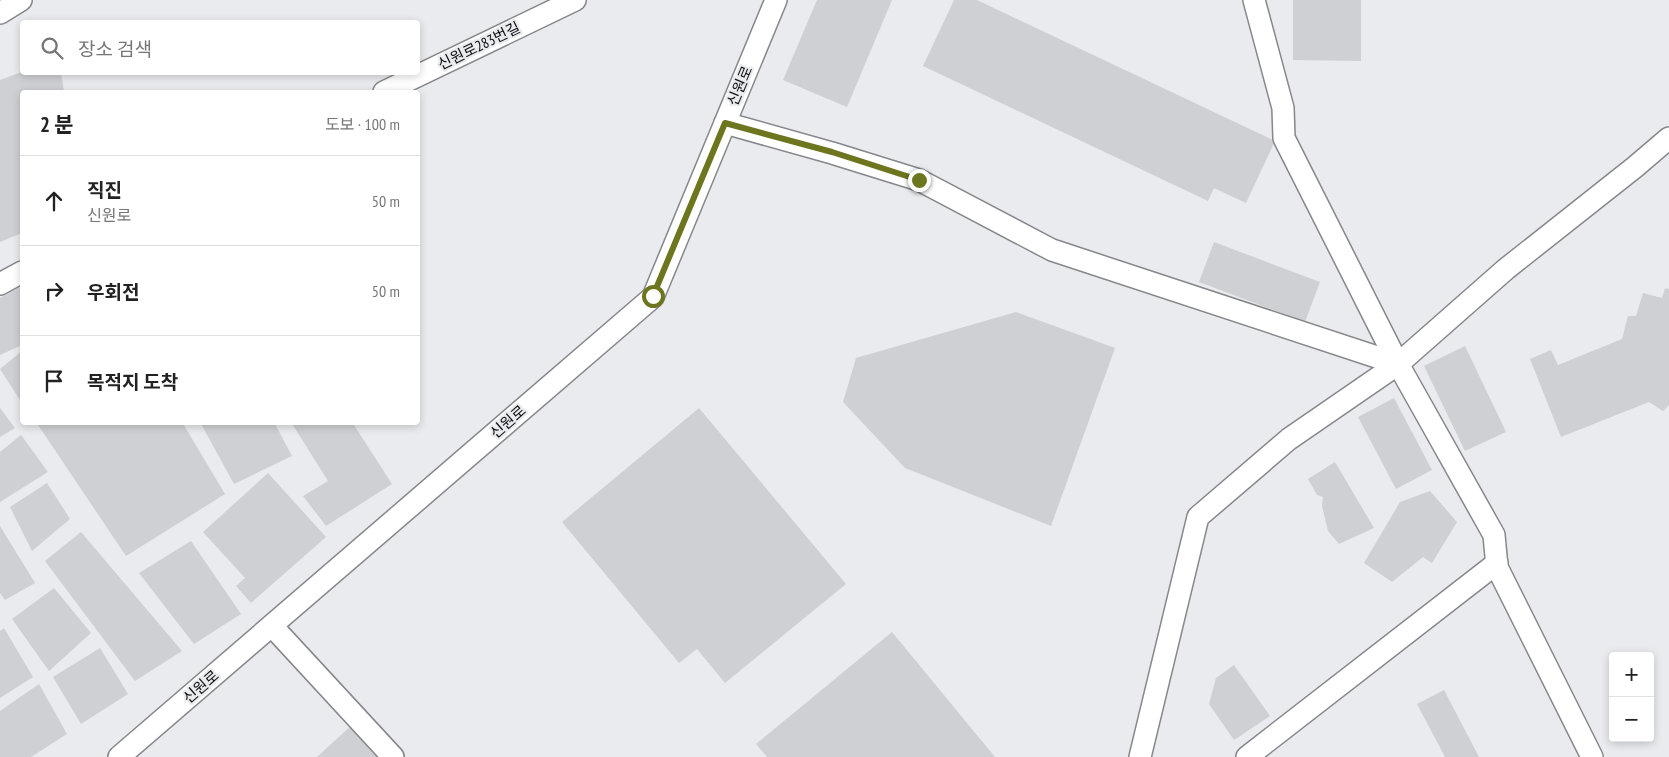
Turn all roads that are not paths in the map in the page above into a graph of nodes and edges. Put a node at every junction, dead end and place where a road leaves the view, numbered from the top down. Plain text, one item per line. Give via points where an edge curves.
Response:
1 (21, 0) edge
2 (575, 0) edge
3 (776, 0) edge
4 (1254, 0) edge
5 (0, 13) edge
6 (419, 75) edge
7 (420, 75) edge
8 (388, 90) edge
9 (725, 123) junction
10 (1669, 138) edge
11 (20, 273) edge
12 (0, 284) edge
13 (1398, 364) junction
14 (1497, 563) junction
15 (272, 626) junction
16 (119, 757) edge
17 (393, 757) edge
18 (1140, 757) edge
19 (1247, 757) edge
20 (1592, 757) edge

1 - 5 street
2 - 7 street, 신원로283번길
3 - 9 street, 신원로
4 - 13 street via 1283,108 1284,138
6 - 8 street, 신원로283번길
9 - 13 street via 919,180 1052,250
9 - 15 street, 신원로 via 653,296
10 - 13 street via 1506,268
11 - 12 street
13 - 14 street via 1494,535
13 - 18 street via 1289,439 1198,516
14 - 19 street
14 - 20 street
15 - 16 street, 신원로
15 - 17 street

